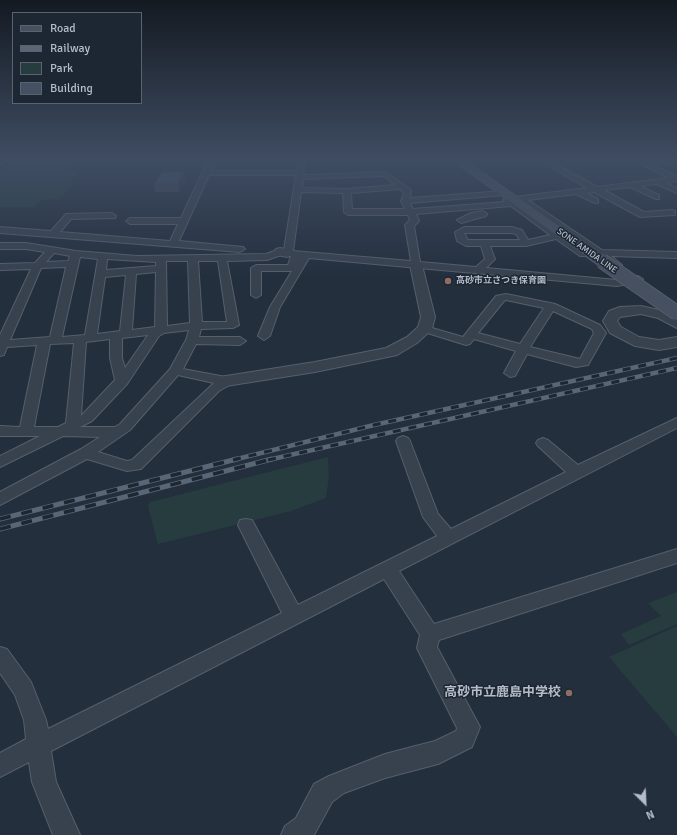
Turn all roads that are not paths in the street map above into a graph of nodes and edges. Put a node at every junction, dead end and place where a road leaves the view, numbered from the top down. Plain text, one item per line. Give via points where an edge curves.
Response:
1 (194, 199) edge
2 (297, 199) edge
3 (347, 199) edge
4 (504, 199) edge
5 (536, 199) edge
6 (591, 199) edge
7 (613, 199) edge
8 (405, 201) joint
9 (595, 201) dead end
10 (510, 204) junction
11 (410, 212) junction
12 (671, 213) dead end
13 (474, 215) junction
14 (112, 216) dead end
15 (460, 220) dead end
16 (130, 221) dead end
17 (184, 221) junction
18 (0, 230) edge
19 (480, 230) junction
20 (53, 234) junction
21 (557, 236) junction
22 (150, 242) junction
23 (484, 242) junction
24 (526, 243) junction
25 (173, 244) junction
26 (620, 244) dead end
27 (667, 245) dead end
28 (0, 246) edge
29 (52, 250) junction
30 (677, 252) edge
31 (293, 254) junction
32 (637, 254) junction
33 (677, 255) edge
34 (103, 257) junction
35 (600, 257) junction
36 (193, 258) junction
37 (222, 258) junction
38 (74, 259) junction
39 (137, 259) junction
40 (161, 264) junction
41 (416, 265) junction
42 (37, 266) junction
43 (0, 267) edge
44 (478, 271) junction
45 (131, 272) junction
46 (100, 274) junction
47 (638, 279) junction
48 (623, 281) junction
49 (256, 295) dead end
50 (551, 306) junction
51 (677, 306) edge
52 (677, 313) edge
53 (677, 319) edge
54 (677, 324) edge
55 (196, 326) junction
56 (425, 329) junction
57 (161, 330) junction
58 (121, 334) junction
59 (471, 335) junction
60 (264, 336) dead end
61 (85, 339) junction
62 (192, 340) junction
63 (240, 341) dead end
64 (49, 342) junction
65 (677, 342) edge
66 (1, 347) edge
67 (523, 349) junction
68 (175, 371) junction
69 (510, 373) dead end
70 (122, 381) junction
71 (226, 381) junction
72 (677, 422) edge
73 (67, 429) junction
74 (0, 431) edge
75 (26, 431) junction
76 (117, 432) junction
77 (403, 441) dead end
78 (543, 443) dead end
79 (86, 453) junction
80 (0, 462) edge
81 (577, 473) junction
82 (0, 499) edge
83 (246, 525) dead end
84 (449, 539) junction
85 (677, 556) edge
86 (388, 570) junction
87 (294, 617) junction
88 (430, 634) junction
89 (0, 656) edge
90 (39, 745) junction
91 (0, 765) edge
92 (67, 835) edge
93 (294, 835) edge

1 - 17 street
2 - 31 street
3 - 11 street via 348,212
4 - 10 main road, SONE AMIDA LINE
5 - 10 street
6 - 9 street
7 - 12 street via 643,215
8 - 10 street
8 - 11 street
10 - 11 street
10 - 13 street
10 - 21 street
10 - 35 main road, SONE AMIDA LINE
11 - 41 street via 415,221 409,225
13 - 15 street
13 - 19 street
14 - 20 street via 69,216
16 - 17 street
17 - 25 street
18 - 20 street
19 - 23 street via 459,232 462,241
19 - 24 street via 512,230 519,232
20 - 22 street
21 - 24 street
21 - 48 street
22 - 25 street
22 - 39 street
23 - 24 street
23 - 44 street via 490,259
25 - 31 street
26 - 32 street
27 - 30 street
28 - 29 street
29 - 38 street
29 - 42 street
31 - 37 street
31 - 41 street
31 - 49 street via 290,268 256,268
31 - 60 street
32 - 33 street
32 - 35 street
34 - 38 street
34 - 39 street
34 - 46 street
35 - 47 street
35 - 52 main road, SONE AMIDA LINE, bridge
36 - 37 street
36 - 40 street
36 - 55 street
37 - 55 street via 233,325
38 - 42 street
38 - 64 street
39 - 40 street
40 - 45 street
40 - 57 street
41 - 44 street
41 - 56 street via 428,317
42 - 43 street
42 - 66 street
44 - 48 street via 589,281
45 - 46 street
45 - 58 street
46 - 61 street
47 - 48 street
47 - 51 street
48 - 53 street
50 - 59 street via 500,298
50 - 67 street
50 - 67 street via 596,327 600,333 584,362 576,363
54 - 65 street via 655,313 634,309 614,314 610,321 615,330 635,341 659,344
55 - 57 street
55 - 62 street
56 - 59 street via 466,341
56 - 71 street via 391,352
57 - 58 street
57 - 70 street via 155,334
58 - 61 street
58 - 70 street via 116,358
59 - 67 street
61 - 64 street
61 - 73 street
62 - 63 street
62 - 68 street
64 - 66 street
64 - 75 street
67 - 69 street
68 - 71 street
68 - 76 street via 125,427
70 - 73 street via 87,418
71 - 79 street via 214,388 136,465 127,466
72 - 81 street
73 - 75 street
73 - 76 street
73 - 80 street
74 - 75 street
76 - 79 street
77 - 84 street via 431,517
78 - 81 street
79 - 82 street
81 - 84 street
83 - 87 street
84 - 86 street
85 - 88 street
86 - 87 street
86 - 88 street
87 - 90 street
88 - 93 street via 427,648 468,728 464,739 438,752 385,766 337,784 323,793 305,827
89 - 90 street via 23,689 35,720
90 - 91 street
90 - 92 street via 44,782

